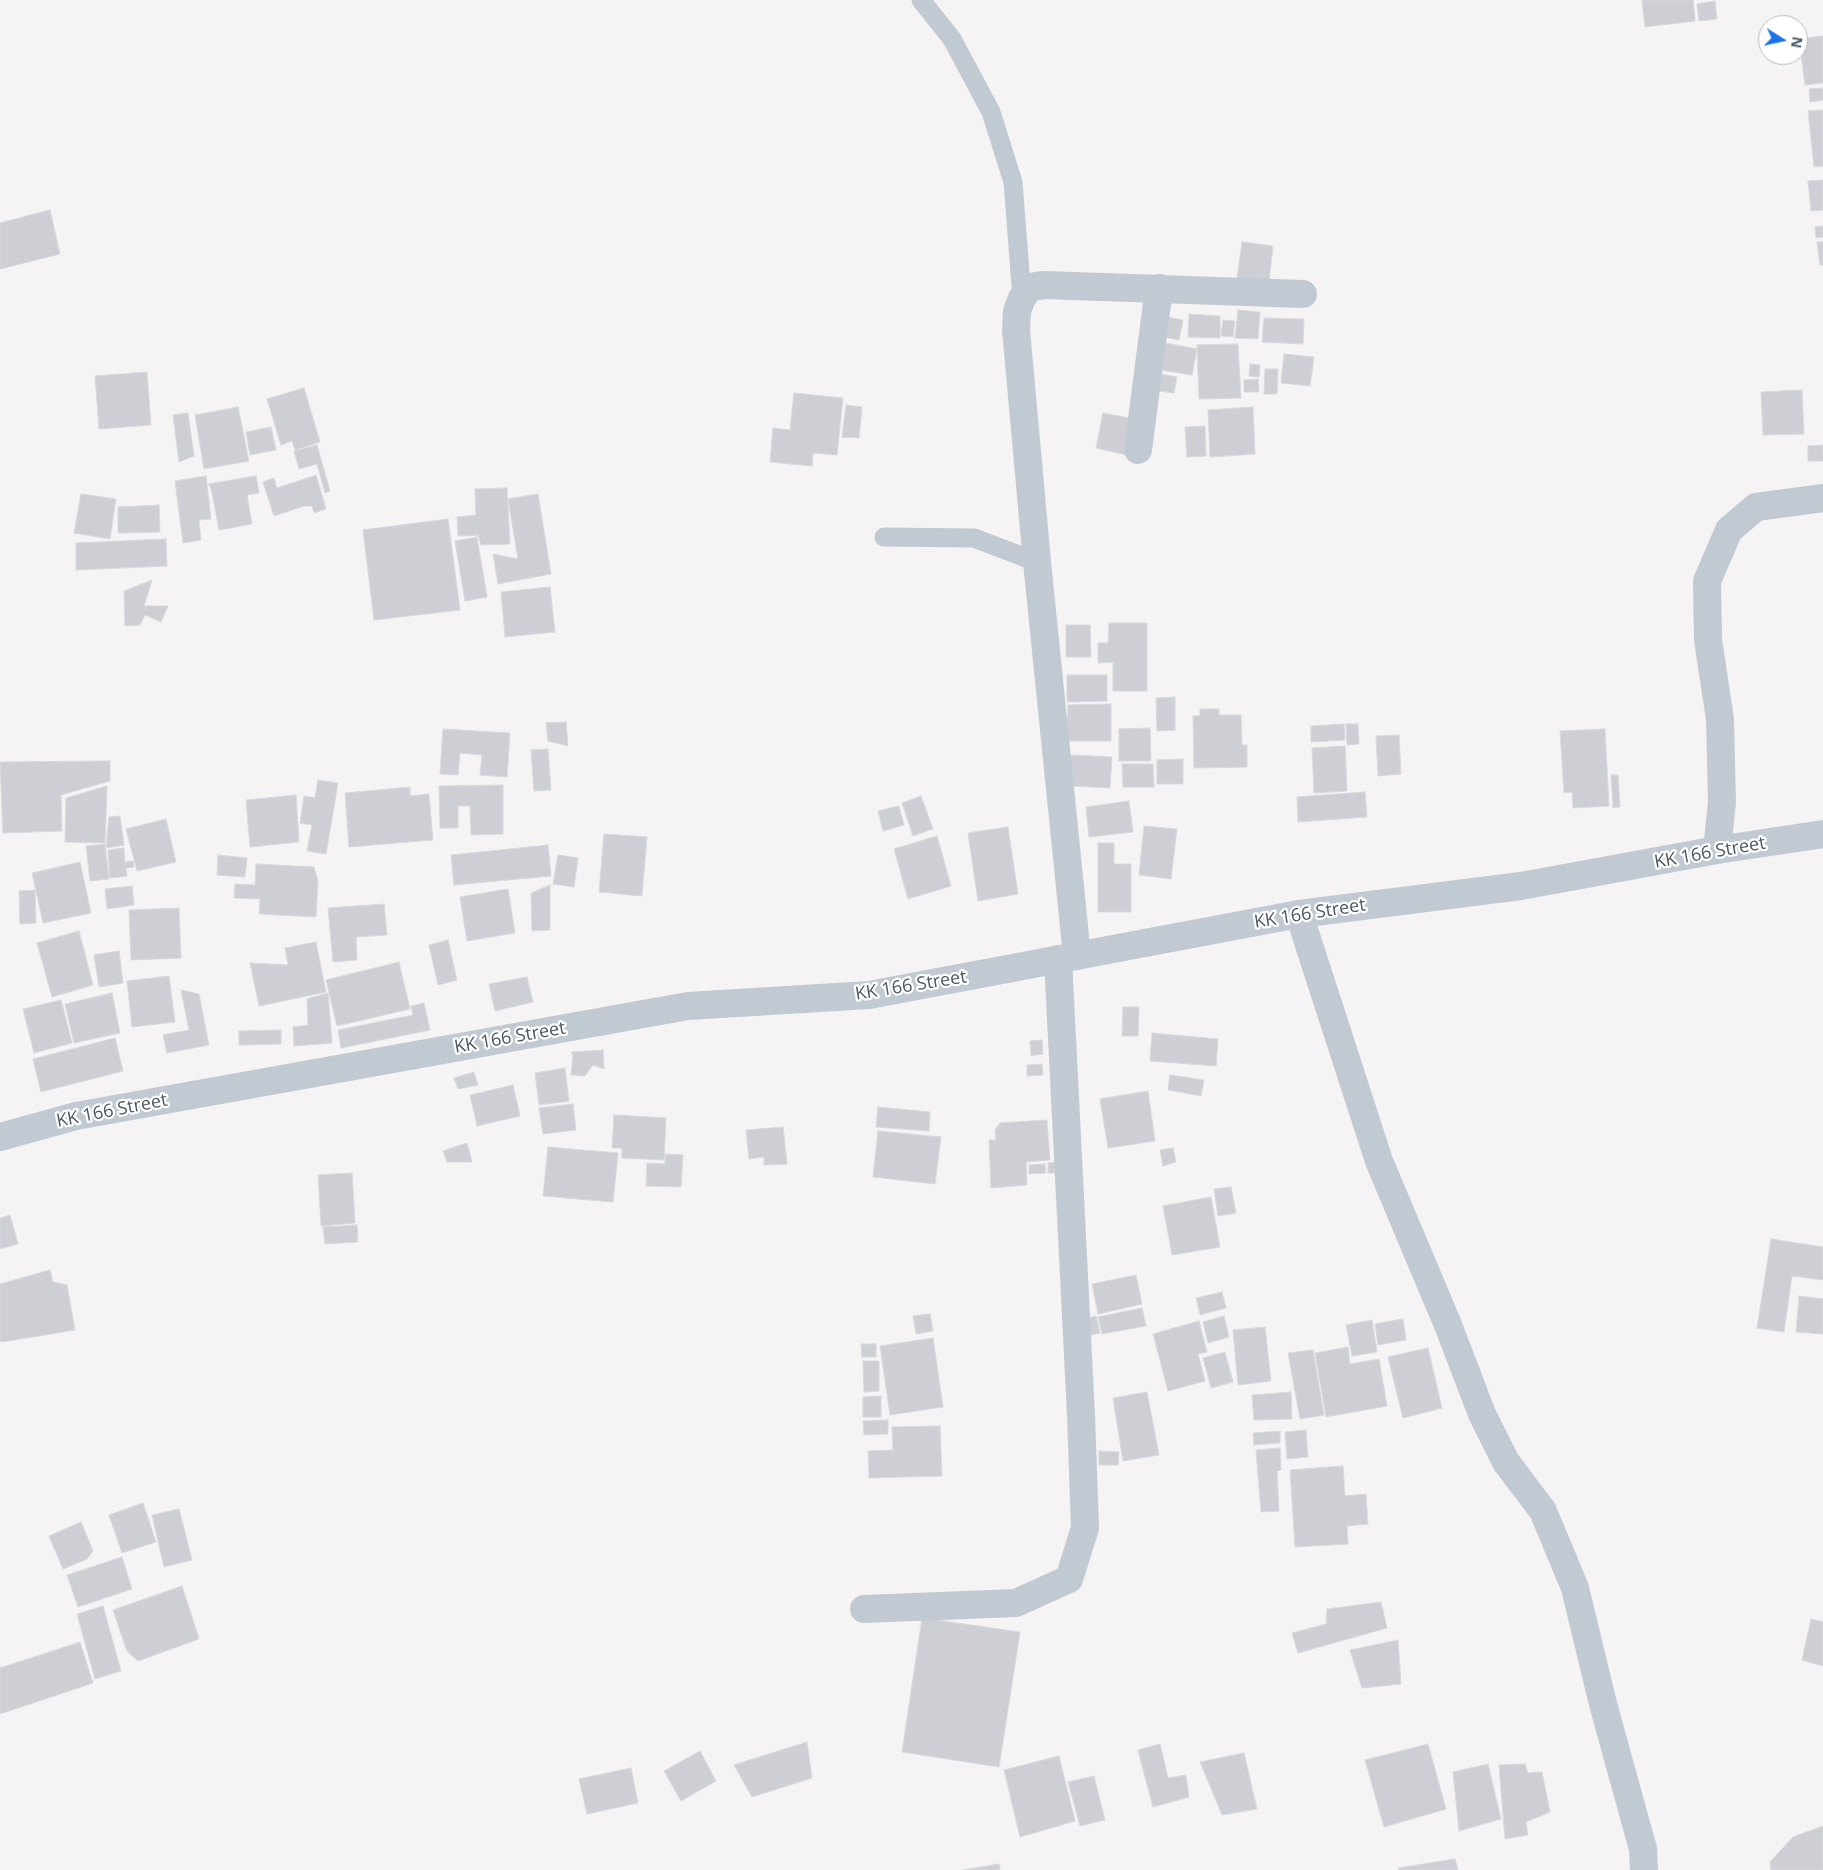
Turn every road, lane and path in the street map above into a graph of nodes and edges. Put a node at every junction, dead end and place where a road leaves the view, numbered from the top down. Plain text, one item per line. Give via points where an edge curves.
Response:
1 (921, 0) edge
2 (1160, 288) junction
3 (1302, 294) dead end
4 (1022, 298) junction
5 (1138, 450) dead end
6 (1823, 498) edge
7 (884, 538) dead end
8 (1037, 562) junction
9 (1823, 834) edge
10 (1717, 850) junction
11 (1299, 914) junction
12 (1068, 958) junction
13 (0, 1137) edge
14 (864, 1609) dead end
15 (1644, 1870) edge

1 - 4 lane via 952,39 991,112 1013,182
2 - 3 street
2 - 4 street via 1045,285 1030,287
2 - 5 street
4 - 8 street via 1017,311 1016,330
6 - 10 street via 1756,507 1729,530 1706,581 1708,640 1720,728 1722,802
7 - 8 lane via 974,538
8 - 12 street
9 - 10 street, KK 166 Street
10 - 11 street, KK 166 Street via 1521,886
11 - 12 street, KK 166 Street
11 - 15 street via 1379,1161 1482,1414 1506,1462 1543,1511 1575,1588 1643,1849
12 - 13 street, KK 166 Street via 869,995 688,1006 76,1116
12 - 14 street via 1085,1528 1068,1579 1016,1603

